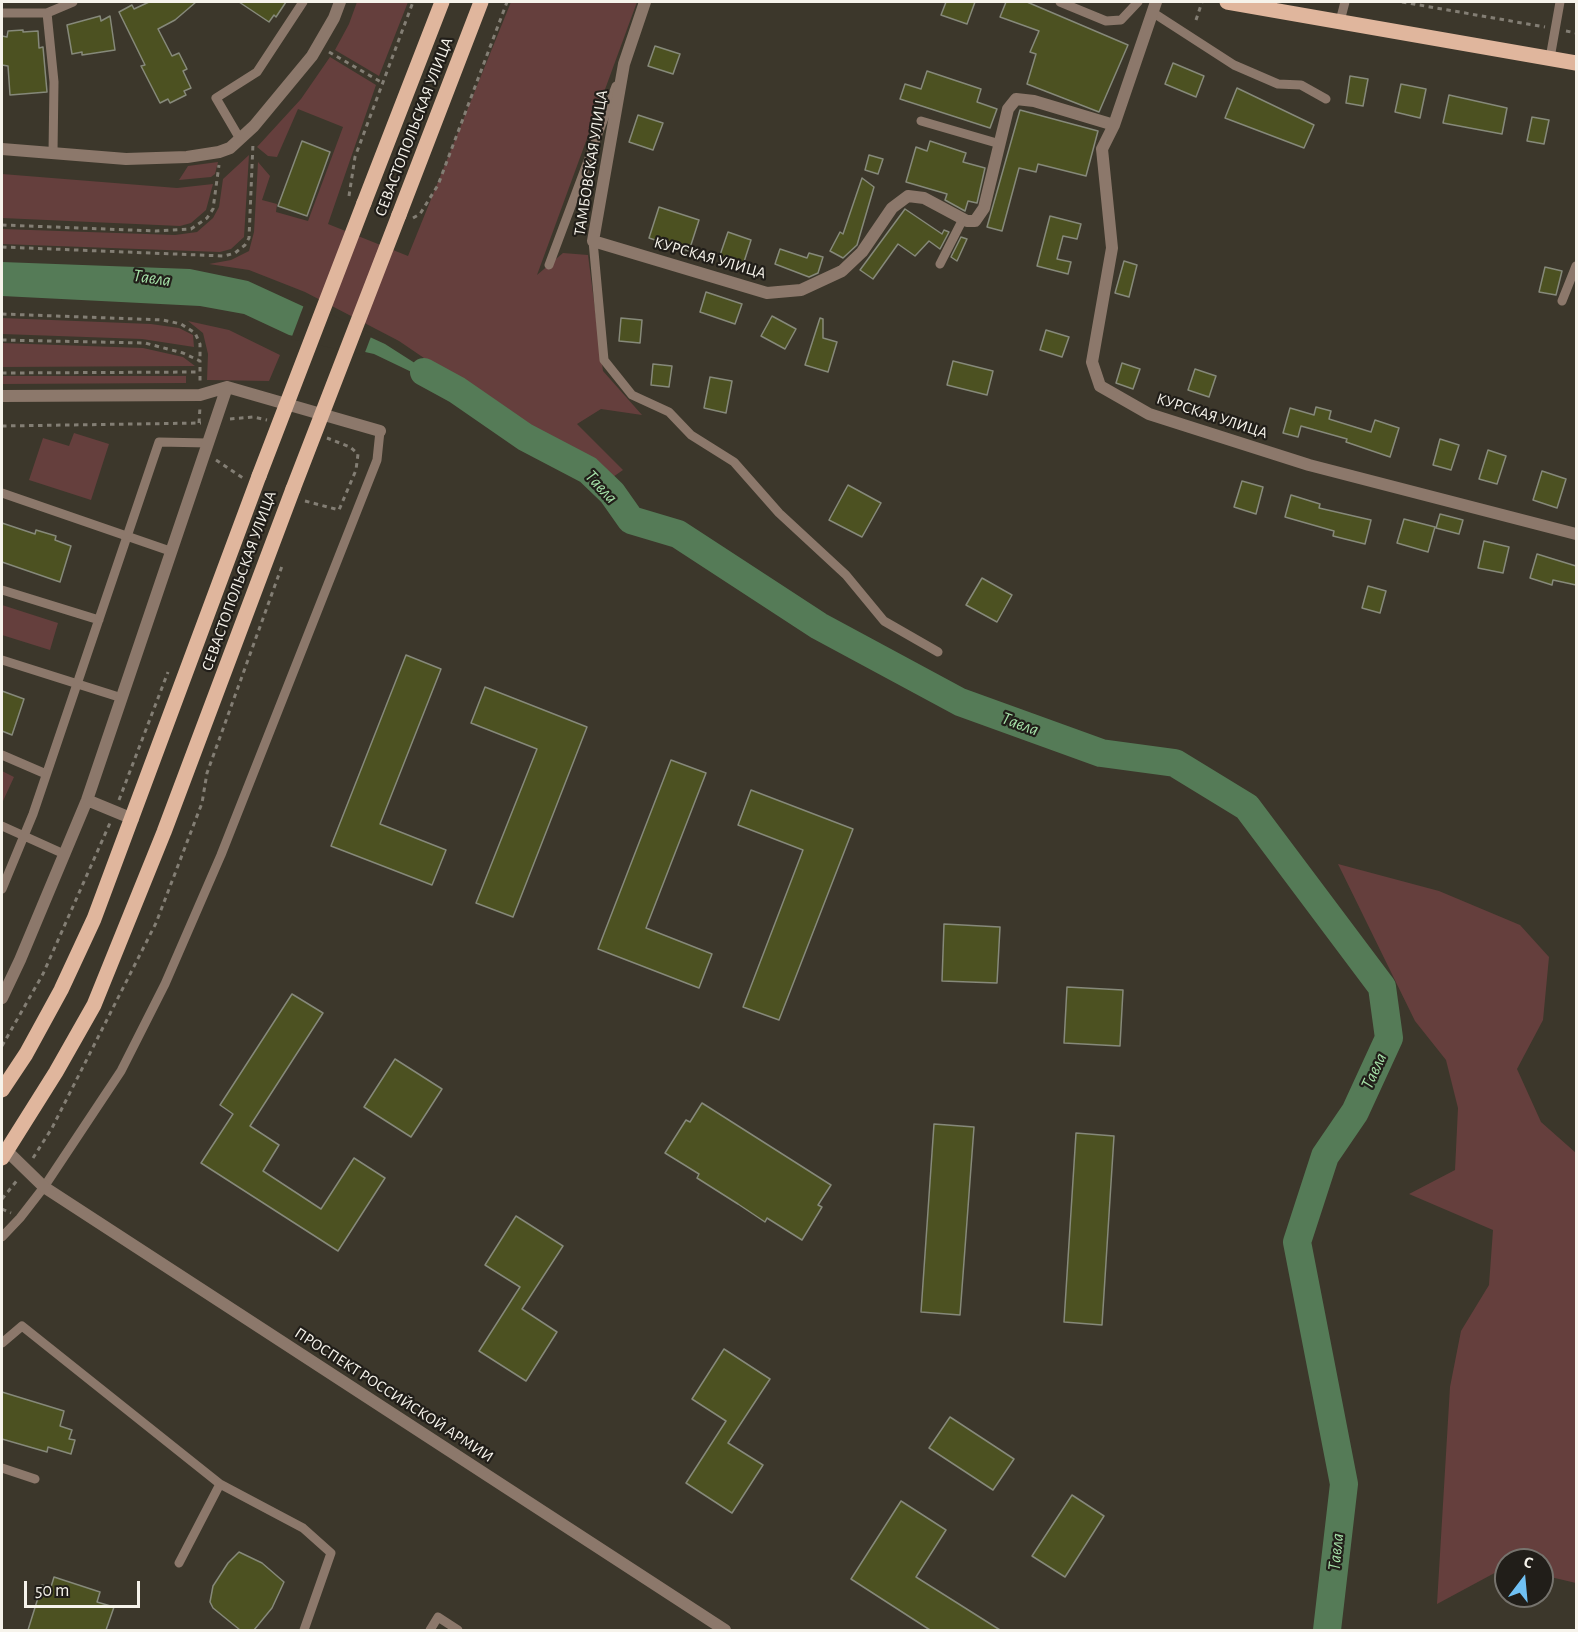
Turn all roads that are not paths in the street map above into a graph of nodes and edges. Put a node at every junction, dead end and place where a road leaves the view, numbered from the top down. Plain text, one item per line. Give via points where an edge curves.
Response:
1 (73, 2) edge
2 (303, 2) edge
3 (340, 2) edge
4 (442, 2) edge
5 (481, 2) edge
6 (645, 2) edge
7 (1060, 2) edge
8 (1138, 2) edge
9 (1227, 2) edge
10 (1345, 2) edge
11 (1560, 2) edge
12 (1154, 7) edge
13 (47, 13) junction
14 (2, 14) edge
15 (1340, 21) junction
16 (1550, 58) junction
17 (1576, 63) edge
18 (624, 64) junction
19 (1326, 99) dead end
20 (921, 122) dead end
21 (1114, 125) junction
22 (240, 139) junction
23 (1000, 144) junction
24 (2, 149) edge
25 (53, 153) junction
26 (963, 219) junction
27 (593, 241) junction
28 (940, 264) dead end
29 (549, 266) dead end
30 (1576, 266) edge
31 (1562, 301) dead end
32 (227, 387) junction
33 (2, 396) edge
34 (380, 431) joint
35 (208, 443) junction
36 (2, 493) edge
37 (1576, 534) edge
38 (128, 536) junction
39 (170, 551) junction
40 (2, 590) edge
41 (99, 620) junction
42 (938, 652) dead end
43 (2, 660) edge
44 (78, 684) junction
45 (122, 698) junction
46 (2, 755) edge
47 (46, 774) junction
48 (87, 800) junction
49 (134, 819) junction
50 (2, 826) edge
51 (25, 836) junction
52 (64, 854) junction
53 (2, 889) edge
54 (2, 998) edge
55 (2, 1090) edge
56 (4, 1154) edge
57 (44, 1187) junction
58 (2, 1237) edge
59 (2, 1343) edge
60 (2, 1468) edge
61 (35, 1479) dead end
62 (220, 1484) junction
63 (179, 1563) dead end
64 (304, 1630) edge
65 (430, 1630) edge
66 (458, 1630) edge
67 (725, 1630) edge

1 - 13 lane
2 - 22 lane via 257,72 216,98
3 - 22 street via 312,56
4 - 49 main road, СЕВАСТОПОЛЬСКАЯ УЛИЦА, bridge via 253,474
5 - 56 main road, СЕВАСТОПОЛЬСКАЯ УЛИЦА, bridge via 405,218 293,489 164,832 98,994 56,1072
6 - 18 street, ТАМБОВСКАЯ УЛИЦА
7 - 8 lane via 1106,21 1121,20
9 - 15 main road
10 - 15 lane
11 - 16 lane
12 - 19 lane via 1234,65 1278,84 1301,85
12 - 21 street, КУРСКАЯ УЛИЦА
13 - 14 lane
13 - 25 lane via 54,82
15 - 16 main road
16 - 17 main road
18 - 27 street, ТАМБОВСКАЯ УЛИЦА
18 - 29 lane
20 - 23 lane
21 - 23 street via 1016,99 1008,110
21 - 37 street, КУРСКАЯ УЛИЦА via 1102,148 1113,248 1092,362 1101,386 1149,414 1309,465
22 - 25 street via 219,152 187,157 126,159
23 - 26 street via 984,208 975,221
24 - 25 street
26 - 27 street, КУРСКАЯ УЛИЦА via 924,198 908,195 892,208 862,252 842,271 801,290 767,292
26 - 28 lane
27 - 42 lane, ТАМБОВСКАЯ УЛИЦА via 604,360 632,395 669,412 691,435 734,462 779,513 846,575 884,621
30 - 31 lane
32 - 33 street via 200,395
32 - 34 street
32 - 35 street via 220,425
34 - 57 lane via 377,460 221,855 165,984 121,1071
35 - 38 lane via 159,442
35 - 39 street
36 - 38 lane
38 - 39 lane
38 - 41 lane
39 - 45 street
40 - 41 lane
41 - 44 lane
43 - 44 lane
44 - 45 lane
44 - 47 lane
45 - 48 street
46 - 47 lane
47 - 51 lane
48 - 49 street
48 - 52 street
49 - 55 main road, СЕВАСТОПОЛЬСКАЯ УЛИЦА via 61,990
50 - 51 lane
51 - 52 lane
51 - 53 lane
52 - 54 street
56 - 57 street, ПРОСПЕКТ РОССИЙСКОЙ АРМИИ
57 - 58 lane
57 - 67 street, ПРОСПЕКТ РОССИЙСКОЙ АРМИИ
59 - 62 lane via 22,1326
60 - 61 lane
62 - 63 lane
62 - 64 lane via 303,1528 331,1552
65 - 66 lane via 438,1617

